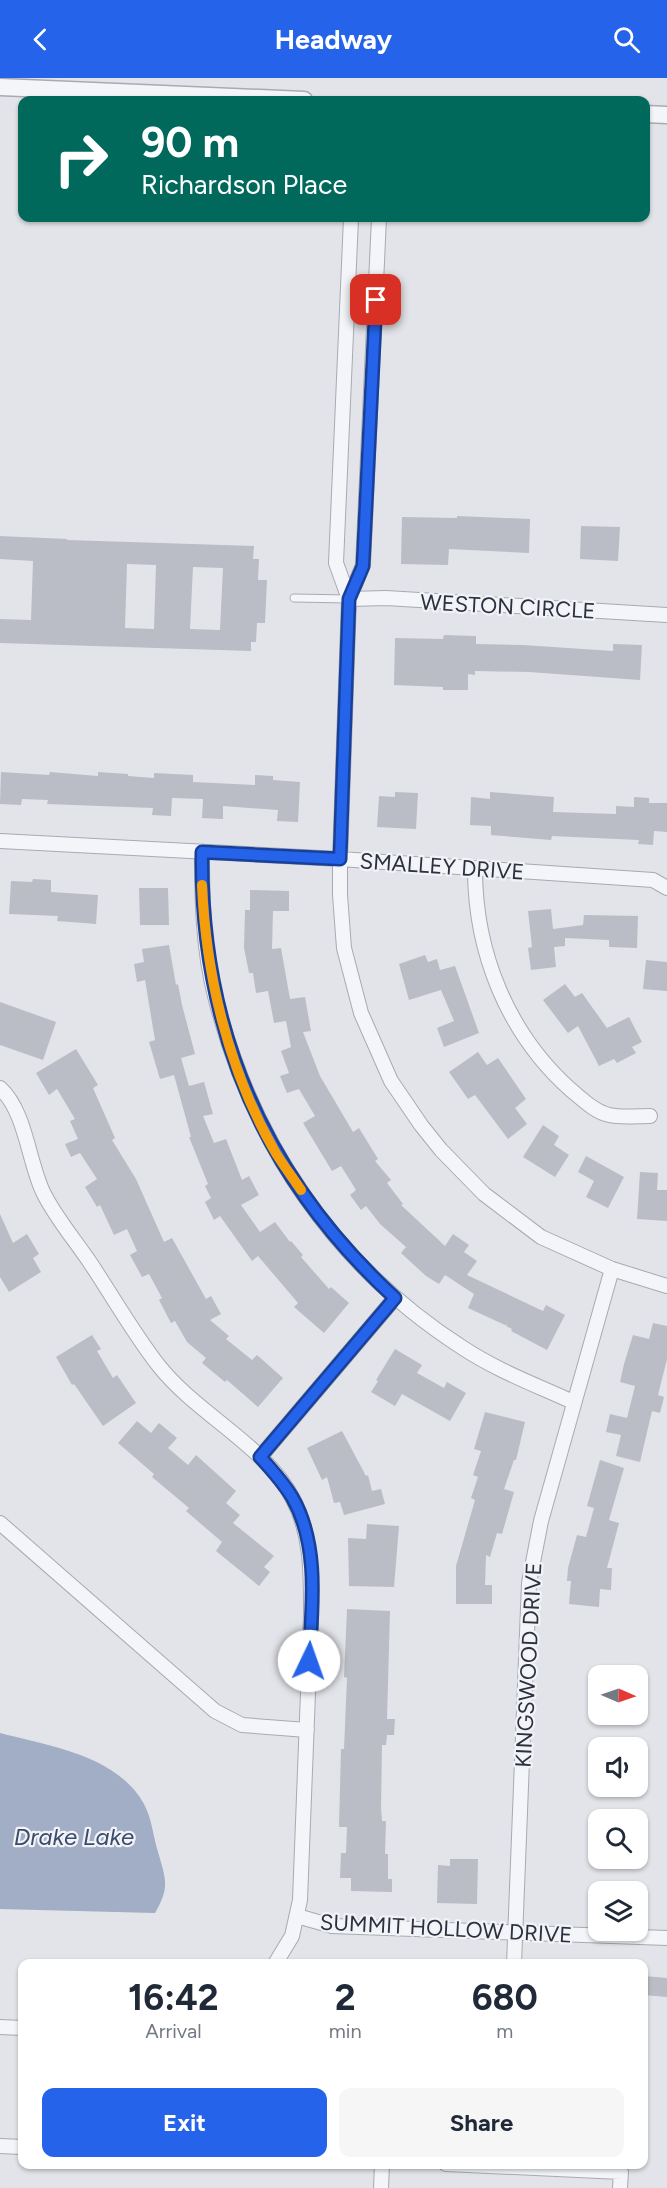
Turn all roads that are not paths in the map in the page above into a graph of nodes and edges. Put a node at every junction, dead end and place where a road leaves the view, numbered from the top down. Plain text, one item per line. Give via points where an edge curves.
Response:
1 (0, 87) edge
2 (210, 96) edge
3 (650, 114) edge
4 (667, 115) edge
5 (351, 222) edge
6 (379, 222) edge
7 (294, 598) dead end
8 (349, 599) junction
9 (667, 615) edge
10 (0, 841) edge
11 (202, 852) junction
12 (340, 859) junction
13 (475, 869) junction
14 (667, 888) edge
15 (0, 1088) edge
16 (650, 1116) dead end
17 (612, 1269) junction
18 (667, 1286) edge
19 (395, 1298) junction
20 (573, 1402) junction
21 (260, 1457) junction
22 (0, 1523) edge
23 (307, 1730) junction
24 (297, 1916) junction
25 (516, 1933) junction
26 (667, 1938) edge
27 (278, 1959) edge
28 (514, 1959) edge
29 (0, 2027) edge
30 (18, 2028) edge
31 (0, 2146) edge
32 (18, 2146) edge
33 (382, 2169) edge
34 (562, 2169) edge
35 (381, 2188) edge
36 (620, 2188) edge

1 - 2 street
3 - 4 street
5 - 8 street via 336,563
6 - 8 street via 363,566
7 - 8 lane
8 - 9 street, WESTON CIRCLE
8 - 12 street
10 - 11 street, SMALLEY DRIVE
11 - 12 street, SMALLEY DRIVE
11 - 19 street via 203,918 215,996 244,1086 273,1148 319,1218
12 - 13 street, SMALLEY DRIVE
12 - 17 street via 344,948 361,1013 391,1081 441,1150 484,1194 541,1237
13 - 14 street, SMALLEY DRIVE via 653,880
13 - 16 street via 480,927 488,961 504,1001 537,1054 586,1103 608,1115
15 - 21 street via 15,1108 44,1193 159,1366 189,1398
17 - 18 street
17 - 20 street, KINGSWOOD DRIVE
19 - 20 street via 504,1372
19 - 21 street
20 - 25 street, KINGSWOOD DRIVE via 529,1582
21 - 23 street via 293,1498 304,1523 309,1550
22 - 23 street via 214,1711 242,1725
23 - 24 street
24 - 25 street, SUMMIT HOLLOW DRIVE via 332,1926
24 - 27 street via 292,1936
25 - 26 street, SUMMIT HOLLOW DRIVE
25 - 28 street, KINGSWOOD DRIVE
29 - 30 street
31 - 32 street
33 - 35 street
34 - 36 street via 621,2172

